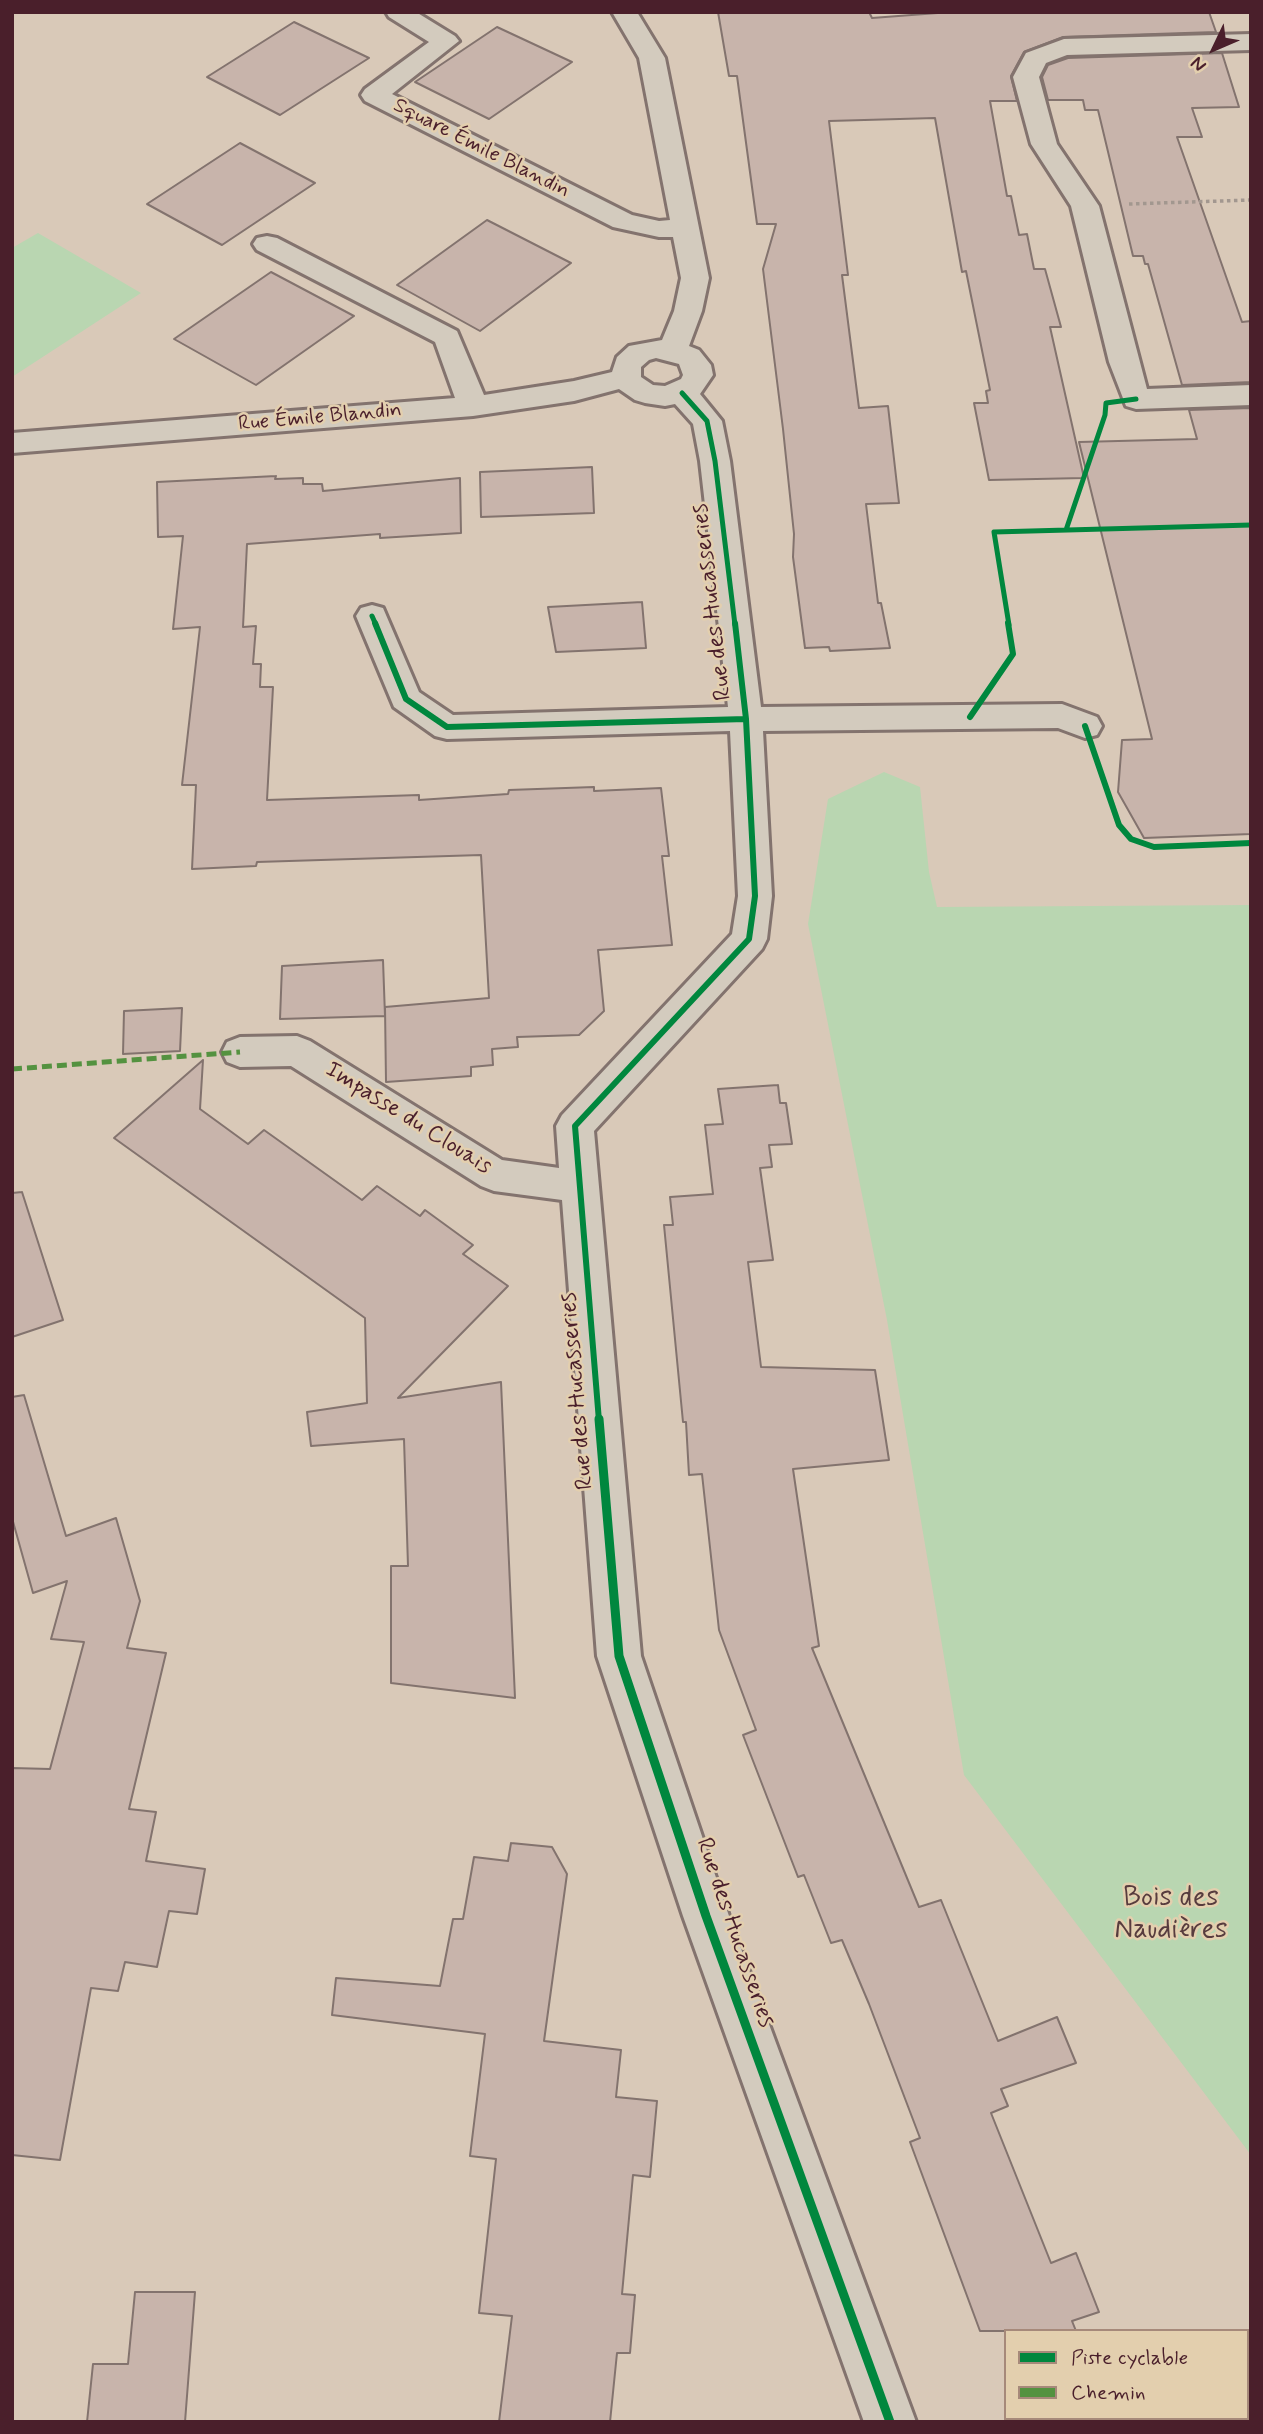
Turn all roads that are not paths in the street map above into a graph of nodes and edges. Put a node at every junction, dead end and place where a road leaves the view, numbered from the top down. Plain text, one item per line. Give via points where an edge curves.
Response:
1 (398, 12) edge
2 (624, 12) edge
3 (1251, 42) edge
4 (686, 228) junction
5 (267, 244) dead end
6 (673, 350) junction
7 (626, 378) junction
8 (682, 393) junction
9 (1251, 395) edge
10 (473, 406) junction
11 (12, 443) edge
12 (372, 616) dead end
13 (746, 719) junction
14 (1085, 726) dead end
15 (240, 1052) dead end
16 (578, 1186) junction
17 (890, 2422) edge

1 - 4 street, Square Émile Blandin via 446,41 374,94 623,221 659,229
2 - 4 street via 652,58
3 - 9 street via 1064,47 1035,58 1026,77 1044,144 1086,206 1136,399
4 - 6 street via 695,278
5 - 10 street via 447,337
6 - 7 street via 639,353 627,364
6 - 8 street via 696,365 698,375
7 - 8 street via 645,393
7 - 10 street, Rue Émile Blandin
8 - 13 street, Rue des Hucasseries via 707,421 715,461
10 - 11 street, Rue Émile Blandin
12 - 13 street via 406,699 447,727
13 - 14 street via 1062,716
13 - 16 street, Rue des Hucasseries via 755,896 749,939 575,1126
15 - 16 street, Impasse du Clouais via 297,1051 494,1175
16 - 17 street, Rue des Hucasseries via 619,1656 706,1916

